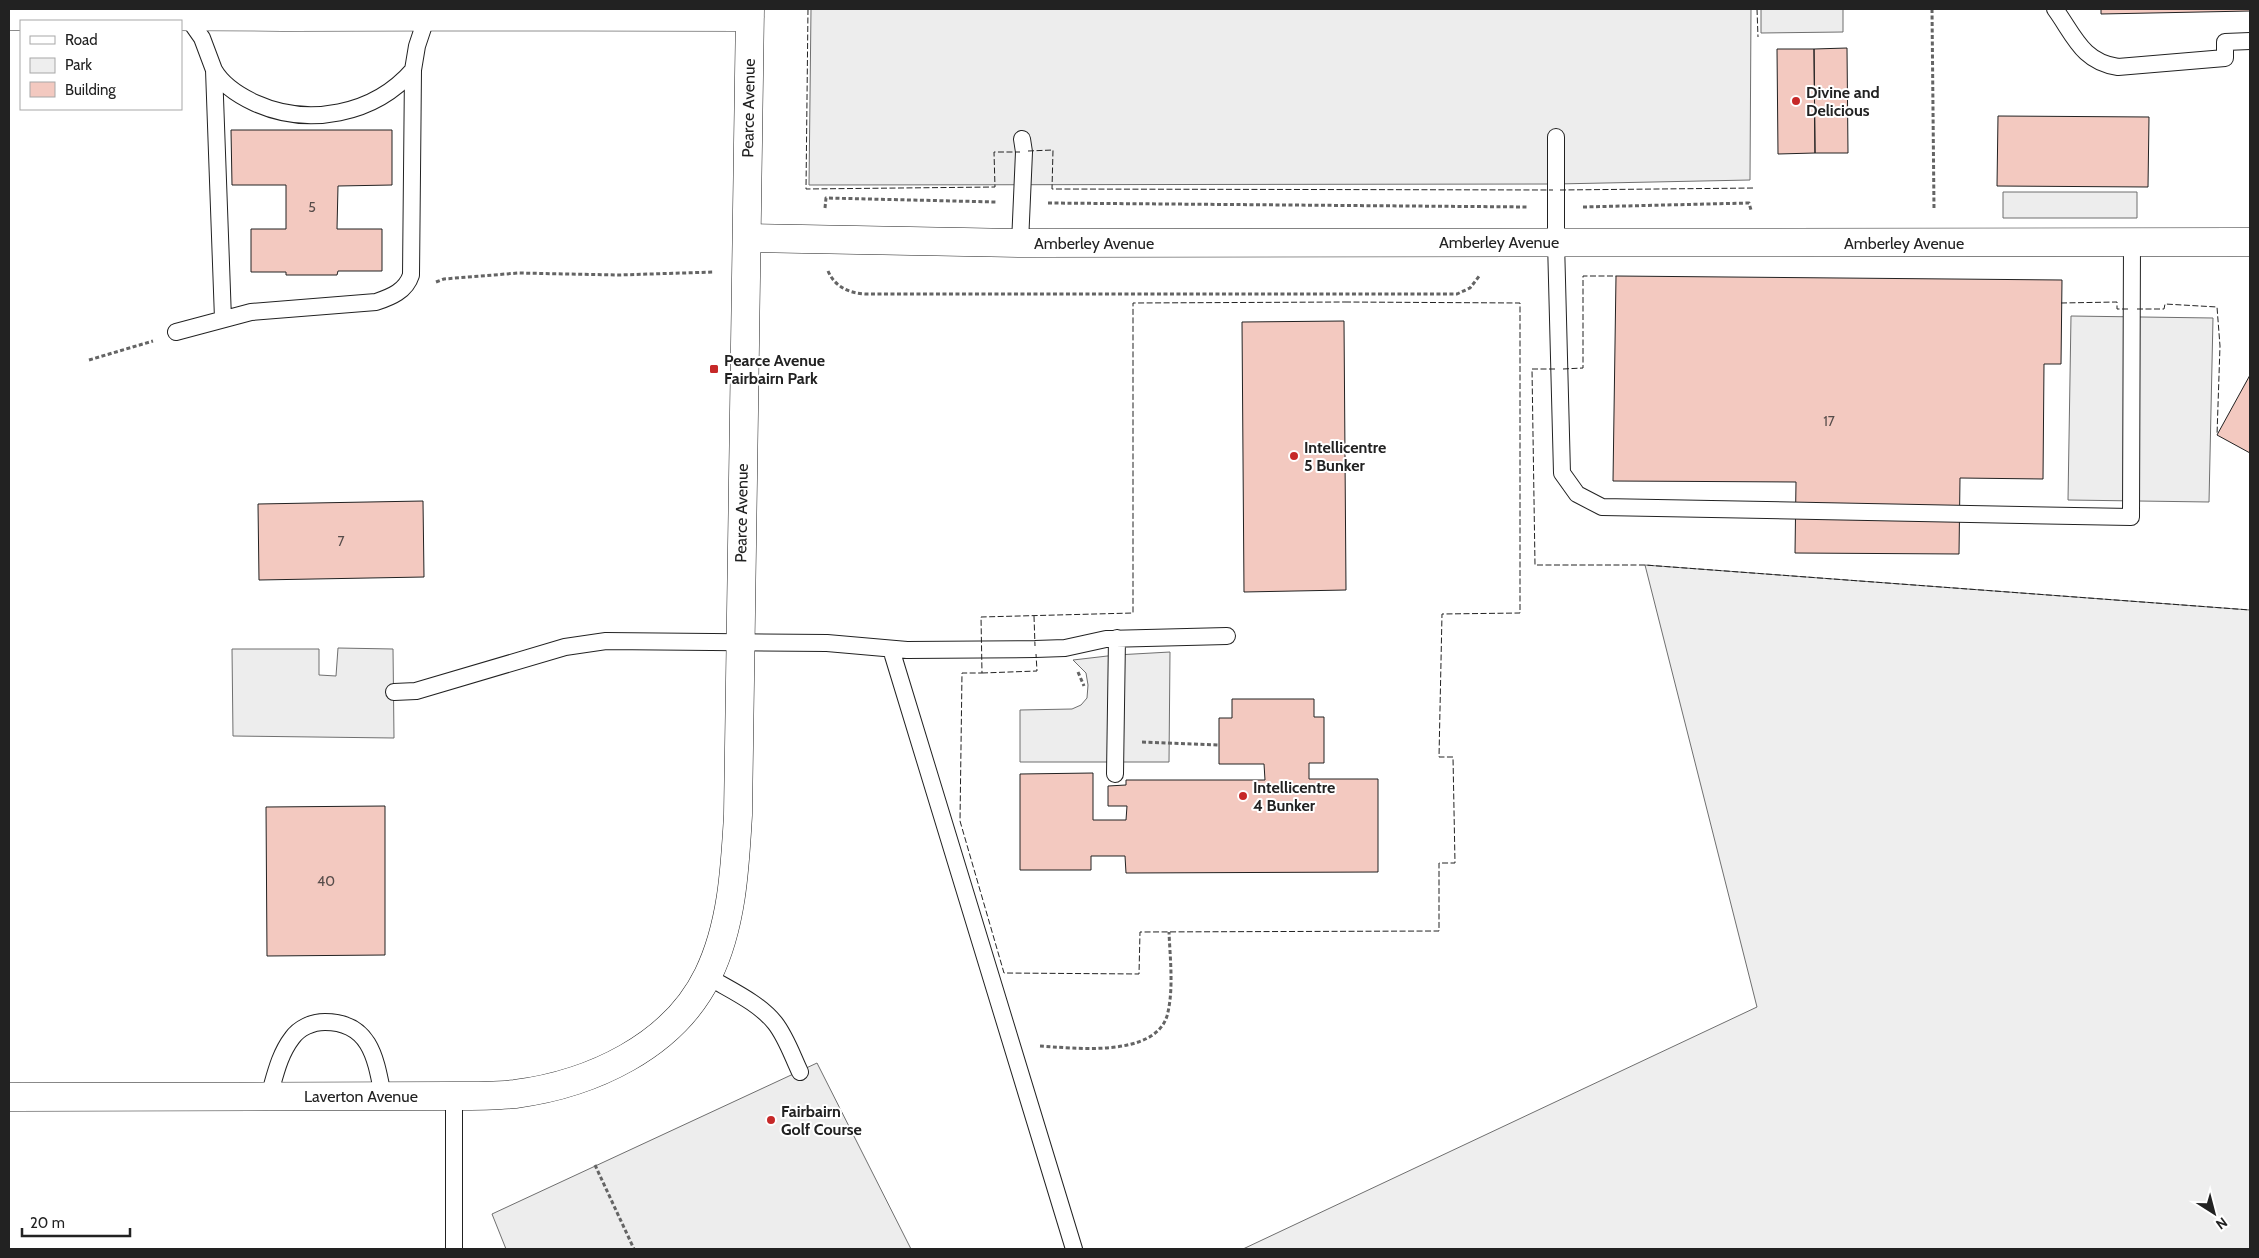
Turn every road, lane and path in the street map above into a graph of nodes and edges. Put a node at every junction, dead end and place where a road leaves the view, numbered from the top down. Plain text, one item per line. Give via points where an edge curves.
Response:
1 (1932, 9) edge
2 (2055, 9) edge
3 (427, 12) edge
4 (188, 13) edge
5 (750, 13) edge
6 (9, 16) edge
7 (2250, 41) edge
8 (214, 70) junction
9 (412, 70) junction
10 (1556, 137) dead end
11 (1022, 139) dead end
12 (1934, 210) dead end
13 (747, 238) junction
14 (1556, 242) junction
15 (2250, 242) edge
16 (1020, 243) junction
17 (2132, 243) junction
18 (723, 272) dead end
19 (433, 284) dead end
20 (223, 319) junction
21 (176, 332) joint
22 (89, 360) dead end
23 (1227, 636) dead end
24 (1117, 638) junction
25 (739, 642) junction
26 (892, 649) junction
27 (394, 692) dead end
28 (1116, 741) junction
29 (1218, 745) dead end
30 (1115, 774) dead end
31 (1169, 932) dead end
32 (708, 976) junction
33 (687, 1007) joint
34 (1012, 1044) junction
35 (800, 1072) dead end
36 (9, 1096) edge
37 (270, 1096) junction
38 (383, 1096) junction
39 (454, 1096) junction
40 (595, 1165) dead end
41 (454, 1249) edge
42 (634, 1249) edge
43 (1074, 1249) edge

1 - 12 path
2 - 7 lane via 2090,57 2118,67 2225,58 2225,42
3 - 4 street
3 - 5 street
3 - 9 lane
4 - 6 street
4 - 8 lane
5 - 13 street, Pearce Avenue
8 - 9 lane via 232,89 259,105 286,114 320,116 368,103 400,83
8 - 20 lane
9 - 20 lane via 411,275 407,284 376,302 263,310
10 - 14 lane
11 - 16 lane
13 - 16 street, Amberley Avenue
13 - 25 street, Pearce Avenue
14 - 16 street, Amberley Avenue
14 - 17 street, Amberley Avenue
14 - 17 lane via 1562,472 1576,494 1602,507 2131,517
15 - 17 street, Amberley Avenue
18 - 19 path via 518,273 444,279
20 - 21 lane
21 - 22 path
23 - 24 lane
24 - 26 lane via 1057,648
24 - 28 lane
25 - 26 lane via 846,644
25 - 27 lane via 590,642 548,651 416,691
25 - 32 street, Pearce Avenue via 735,861 725,923
26 - 34 lane
28 - 29 path
28 - 30 lane
31 - 34 path via 1168,1009 1156,1032 1126,1046 1075,1048
32 - 33 street, Pearce Avenue
32 - 35 lane via 769,1017 780,1030
33 - 39 street, Laverton Avenue via 650,1043 590,1074 515,1094
34 - 43 lane
36 - 37 street, Laverton Avenue
37 - 38 street, Laverton Avenue
37 - 38 lane via 281,1058 292,1037 308,1025 327,1022 343,1025 362,1036 373,1052
38 - 39 street, Laverton Avenue
39 - 41 lane
40 - 42 path

